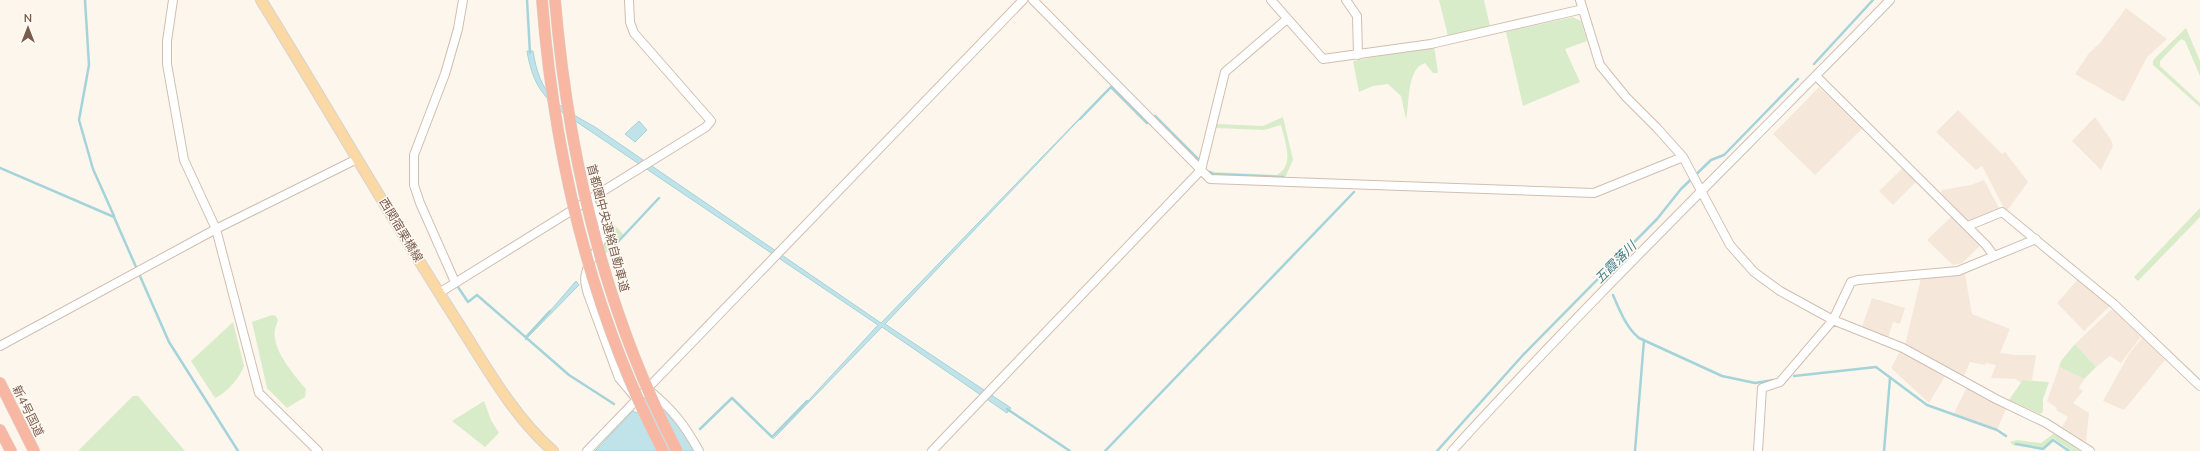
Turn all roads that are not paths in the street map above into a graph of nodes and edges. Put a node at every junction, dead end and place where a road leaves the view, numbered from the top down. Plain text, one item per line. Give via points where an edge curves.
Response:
1 (173, 0) edge
2 (261, 0) edge
3 (463, 0) edge
4 (542, 0) edge
5 (555, 0) edge
6 (629, 0) edge
7 (1023, 0) edge
8 (1034, 0) edge
9 (1271, 0) edge
10 (1346, 0) edge
11 (1580, 0) edge
12 (1890, 0) edge
13 (1583, 10) junction
14 (1286, 20) junction
15 (1358, 55) junction
16 (1816, 76) junction
17 (1683, 157) junction
18 (357, 158) junction
19 (1201, 170) junction
20 (1701, 188) junction
21 (588, 199) junction
22 (1968, 226) junction
23 (216, 229) junction
24 (2036, 239) junction
25 (1994, 256) junction
26 (455, 282) junction
27 (439, 293) junction
28 (1833, 320) junction
29 (0, 346) edge
30 (0, 383) edge
31 (2200, 386) edge
32 (647, 389) junction
33 (637, 399) junction
34 (0, 430) edge
35 (11, 451) edge
36 (34, 451) edge
37 (318, 451) edge
38 (553, 451) edge
39 (587, 451) edge
40 (663, 451) edge
41 (677, 451) edge
42 (700, 451) edge
43 (932, 451) edge
44 (1452, 451) edge
45 (1758, 451) edge
46 (2090, 451) edge

1 - 23 street via 167,41 167,64 184,160
2 - 18 main road, 西関宿栗橋線
3 - 26 street via 445,74 414,155 414,185
4 - 40 highway, bridge via 551,90 563,160 580,232 624,365
5 - 41 highway, 首都圏中央連絡自動車道, bridge via 564,89 593,230 636,361
6 - 21 street via 630,22 634,33 711,121 706,127
7 - 32 street
8 - 19 street
9 - 14 street
10 - 15 street via 1357,16
11 - 13 street
12 - 16 street
13 - 15 street via 1431,44
13 - 17 street via 1600,65 1626,98
14 - 15 street via 1323,59
14 - 19 street via 1225,72
16 - 20 street
16 - 22 street
17 - 19 street via 1594,193 1210,179
17 - 20 street
18 - 23 street
18 - 27 main road, 西関宿栗橋線
19 - 43 street
20 - 28 street via 1730,245 1745,264 1764,281
20 - 44 street
21 - 26 street
21 - 33 street via 601,218 603,236 600,247 586,271 585,282 619,378
22 - 24 street via 2002,212
22 - 25 street
23 - 29 street
23 - 37 street via 259,394
24 - 25 street
24 - 31 street via 2114,304
25 - 28 street via 1958,271 1851,282
26 - 27 street
27 - 38 main road, 西関宿栗橋線 via 518,413
28 - 45 street via 1780,382 1762,388
28 - 46 street via 1903,348 2046,423
30 - 36 highway, 新4号国道
32 - 33 street
32 - 42 street via 671,409
33 - 39 street
34 - 35 highway

